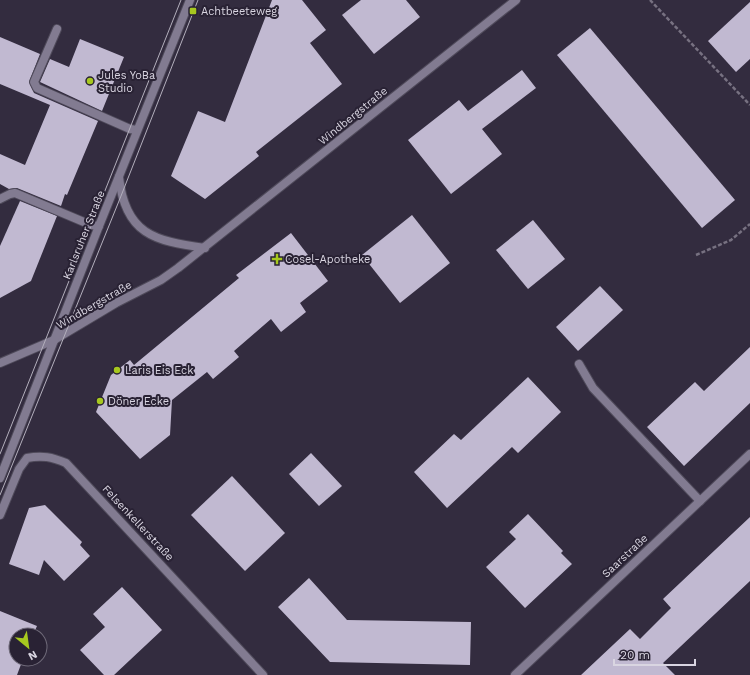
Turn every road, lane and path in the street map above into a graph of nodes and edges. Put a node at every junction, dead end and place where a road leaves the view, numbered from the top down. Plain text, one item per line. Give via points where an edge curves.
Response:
1 (190, 0) edge
2 (516, 0) edge
3 (650, 0) edge
4 (57, 29) dead end
5 (750, 105) edge
6 (137, 130) junction
7 (119, 177) junction
8 (0, 199) edge
9 (750, 224) edge
10 (98, 226) junction
11 (205, 248) junction
12 (696, 255) dead end
13 (54, 340) junction
14 (0, 363) edge
15 (579, 364) dead end
16 (750, 454) edge
17 (0, 478) edge
18 (700, 501) junction
19 (0, 515) edge
20 (263, 675) edge
21 (515, 675) edge

1 - 6 street, Karlsruher Straße
2 - 11 street, Windbergstraße
3 - 5 path
4 - 6 street via 34,82 37,88
6 - 7 street, Karlsruher Straße
7 - 10 street, Karlsruher Straße
7 - 11 street via 121,196 129,216 142,230 157,239
8 - 10 street via 15,193
9 - 12 path via 731,240
10 - 13 street, Karlsruher Straße
11 - 13 street, Windbergstraße via 162,280 116,303
13 - 14 street, Windbergstraße
13 - 17 street, Karlsruher Straße
15 - 18 street via 593,388
16 - 18 street, Saarstraße
18 - 21 street, Saarstraße
19 - 20 street, Felsenkellerstraße via 19,469 27,458 41,456 66,463

